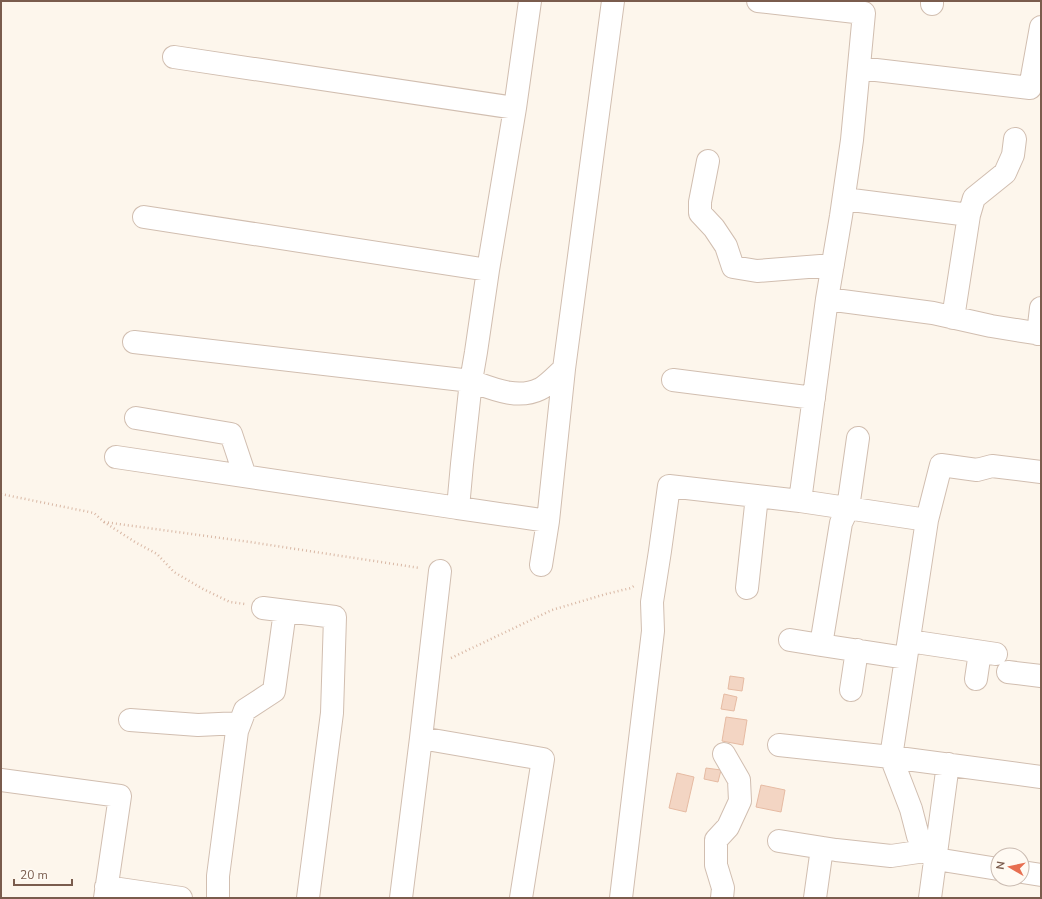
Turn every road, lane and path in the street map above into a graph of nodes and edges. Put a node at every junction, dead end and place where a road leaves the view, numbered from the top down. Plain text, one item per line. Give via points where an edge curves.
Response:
1 (530, 1) edge
2 (613, 1) edge
3 (758, 1) edge
4 (865, 7) edge
5 (1041, 27) edge
6 (174, 57) dead end
7 (859, 68) junction
8 (515, 108) junction
9 (1015, 139) dead end
10 (708, 161) dead end
11 (844, 199) junction
12 (969, 215) junction
13 (144, 217) dead end
14 (833, 265) junction
15 (488, 270) junction
16 (827, 299) junction
17 (1041, 308) edge
18 (953, 318) junction
19 (1039, 334) edge
20 (134, 342) dead end
21 (564, 369) junction
22 (673, 380) dead end
23 (471, 381) junction
24 (814, 398) junction
25 (136, 418) dead end
26 (858, 438) dead end
27 (116, 457) dead end
28 (1041, 472) edge
29 (245, 476) junction
30 (1, 494) edge
31 (757, 496) junction
32 (800, 501) junction
33 (458, 508) junction
34 (848, 508) junction
35 (928, 520) junction
36 (548, 521) junction
37 (104, 522) junction
38 (541, 565) dead end
39 (440, 571) joint
40 (657, 574) junction
41 (747, 588) dead end
42 (263, 608) joint
43 (285, 611) junction
44 (790, 640) dead end
45 (822, 645) junction
46 (907, 649) junction
47 (857, 650) junction
48 (429, 668) junction
49 (1008, 672) dead end
50 (1041, 676) edge
51 (976, 679) dead end
52 (851, 690) dead end
53 (130, 720) dead end
54 (240, 724) junction
55 (421, 738) junction
56 (779, 745) dead end
57 (724, 754) dead end
58 (891, 757) junction
59 (948, 764) junction
60 (1041, 777) edge
61 (1, 780) edge
62 (779, 841) dead end
63 (822, 848) junction
64 (930, 855) junction
65 (990, 867) edge
66 (1030, 873) edge
67 (1041, 875) edge
68 (106, 892) edge
69 (181, 898) edge
70 (218, 898) edge
71 (308, 898) edge
72 (401, 898) edge
73 (521, 898) edge
74 (621, 898) edge
75 (722, 898) edge
76 (815, 898) edge
77 (930, 898) edge

1 - 8 street
2 - 21 street
3 - 4 street
4 - 7 street
5 - 7 street via 1030,88
6 - 8 street
7 - 11 street
8 - 15 street
9 - 12 street via 1013,155 1005,173 974,198
10 - 14 street via 700,214 714,228 726,246 734,267 757,271
11 - 12 street
11 - 14 street
12 - 18 street
13 - 15 street
14 - 16 street
15 - 23 street
16 - 18 street
16 - 24 street
17 - 19 street
18 - 19 street
20 - 23 street
21 - 23 street via 542,389 524,394 500,391
21 - 36 street
22 - 24 street
23 - 33 street
24 - 32 street
25 - 29 street via 231,434
26 - 34 street
27 - 29 street
28 - 35 street via 992,466 977,470 941,465
29 - 33 street
30 - 37 path via 94,513
31 - 32 street
31 - 40 street via 669,486
31 - 41 street
32 - 34 street
33 - 36 street
34 - 35 street
34 - 45 street via 841,523
35 - 46 street
36 - 38 street
37 - 39 path
37 - 42 path via 157,554 174,572 203,589 230,602
39 - 48 street
40 - 48 path via 631,588 552,610
40 - 74 street via 652,602 653,632
42 - 43 street
43 - 54 street via 274,691 245,710
43 - 71 street via 335,617 332,712
44 - 45 street
45 - 47 street
46 - 47 street
46 - 51 street via 988,653
46 - 58 street
47 - 52 street
48 - 55 street
49 - 50 street
53 - 54 street via 198,725
54 - 70 street via 218,876
55 - 72 street
55 - 73 street via 543,759
56 - 58 street
57 - 75 street via 739,780 740,801 728,827 716,840 716,865 723,888
58 - 59 street
58 - 64 street via 911,809 918,836
59 - 60 street
59 - 64 street
61 - 68 street via 120,796
62 - 63 street
63 - 64 street via 891,856
63 - 76 street
64 - 65 street
64 - 77 street
66 - 67 street
68 - 69 street

